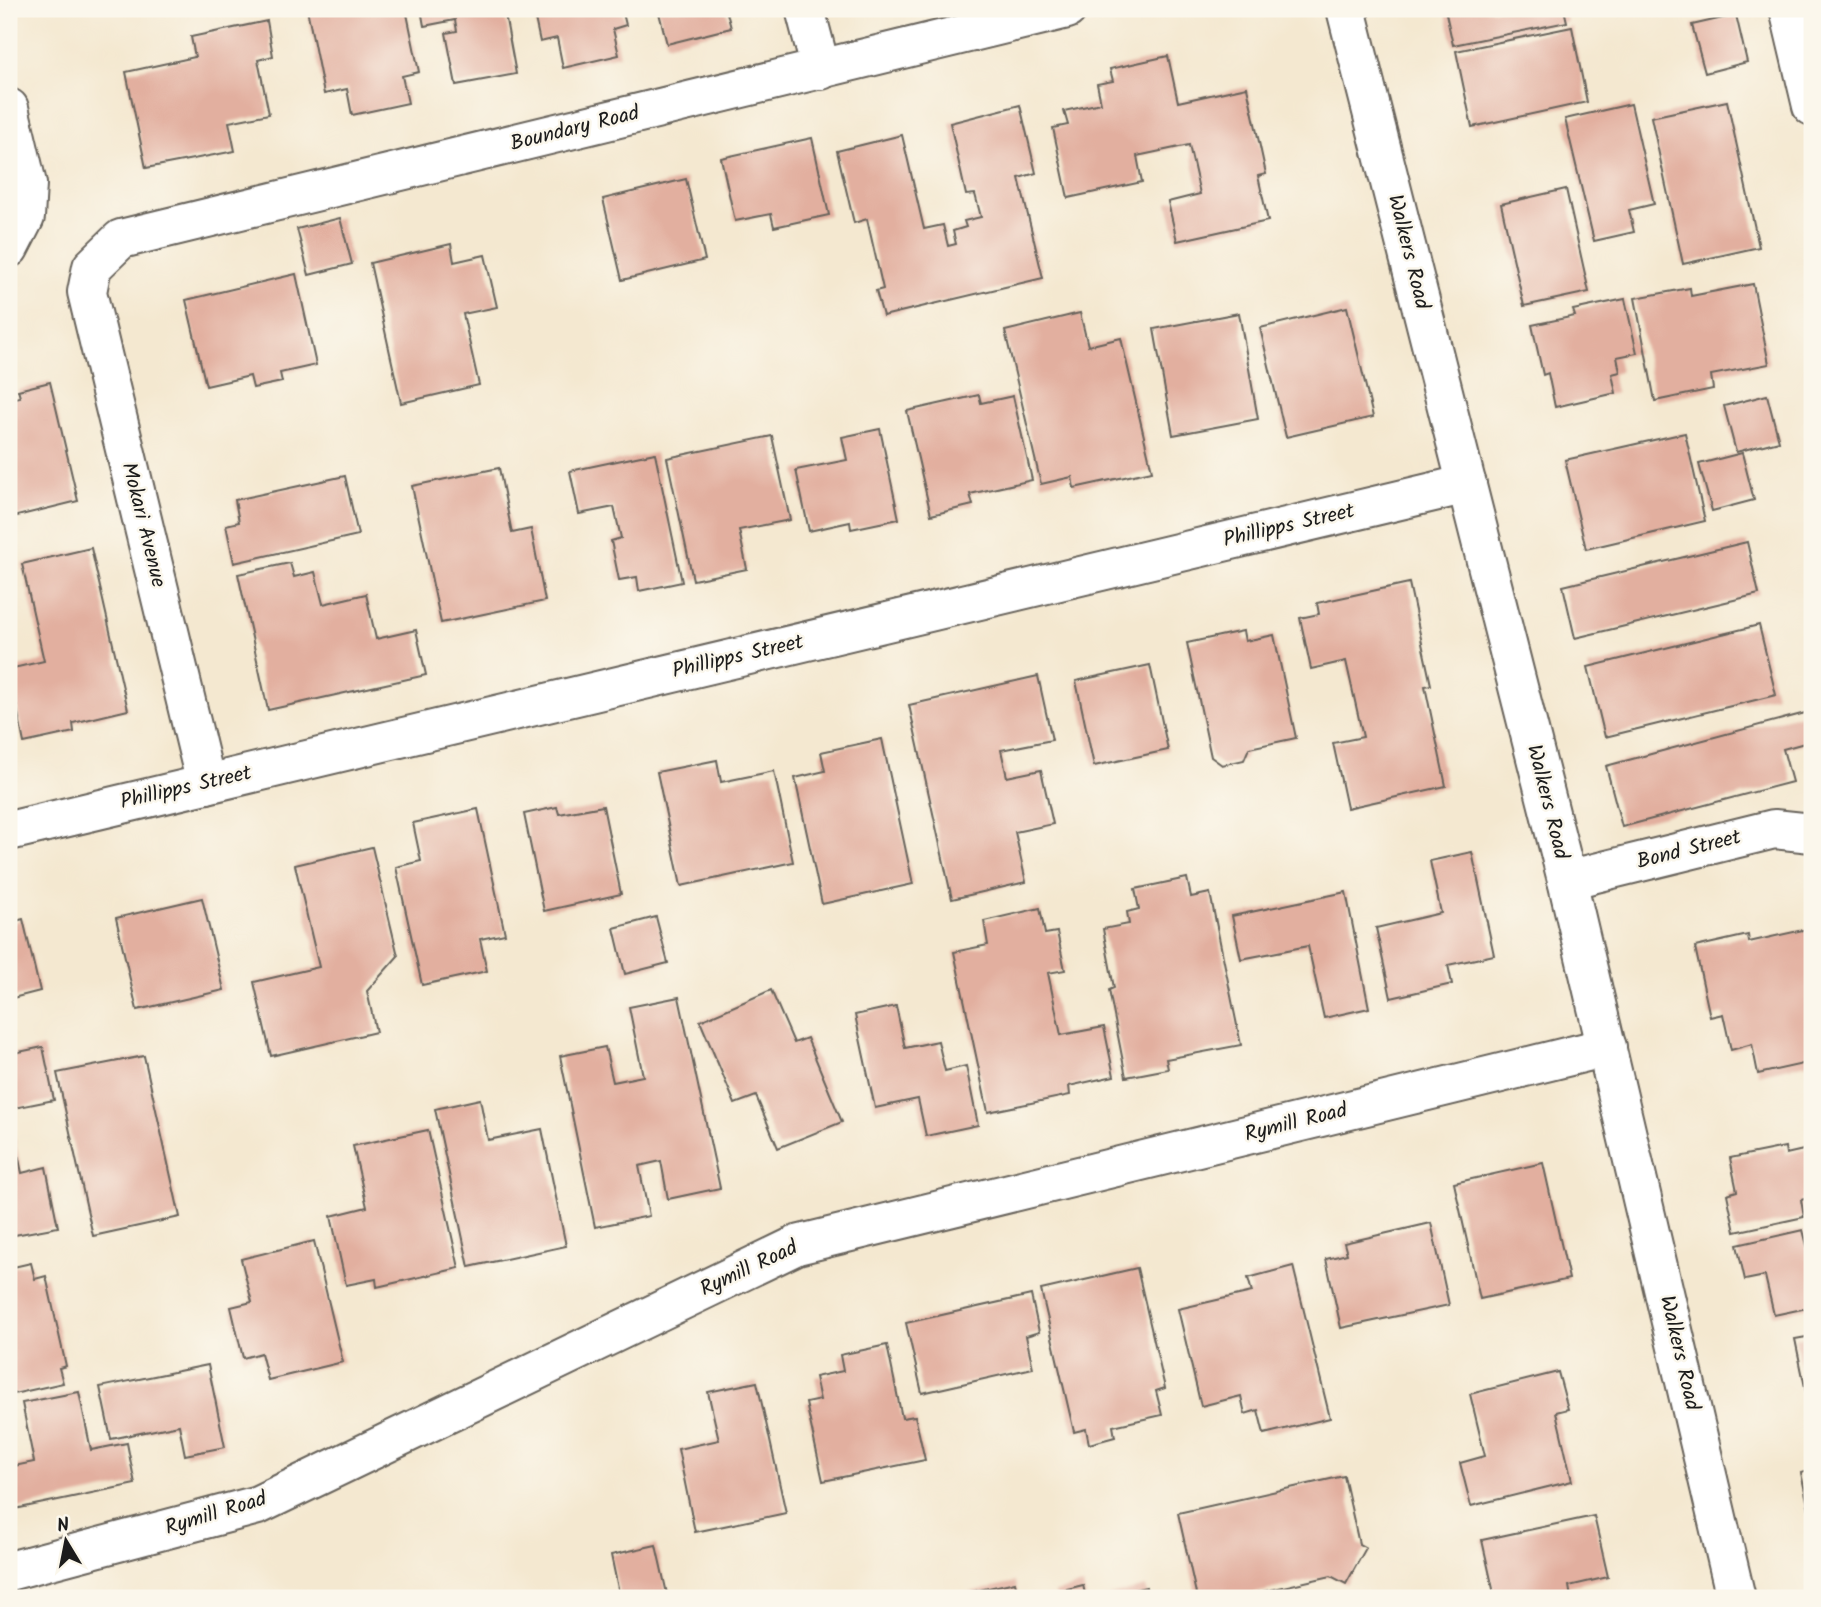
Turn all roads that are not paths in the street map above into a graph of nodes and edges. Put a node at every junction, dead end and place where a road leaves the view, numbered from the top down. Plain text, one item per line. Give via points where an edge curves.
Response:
1 (805, 9) edge
2 (1067, 9) edge
3 (1346, 9) edge
4 (1789, 9) edge
5 (821, 70) junction
6 (1812, 106) edge
7 (9, 108) edge
8 (9, 248) edge
9 (92, 267) joint
10 (1467, 484) junction
11 (206, 784) junction
12 (9, 831) edge
13 (1812, 833) edge
14 (1567, 880) junction
15 (1607, 1047) junction
16 (9, 1571) edge
17 (1736, 1598) edge

1 - 5 street
2 - 5 street, Boundary Road
3 - 10 street, Walkers Road
4 - 6 street
5 - 9 street, Boundary Road via 121,239
7 - 8 street via 27,184 25,217
9 - 11 street, Mokari Avenue via 86,292
10 - 11 street, Phillipps Street
10 - 14 street, Walkers Road
11 - 12 street, Phillipps Street
13 - 14 street, Bond Street via 1774,829
14 - 15 street, Walkers Road
15 - 16 street, Rymill Road via 797,1245 258,1505
15 - 17 street, Walkers Road

